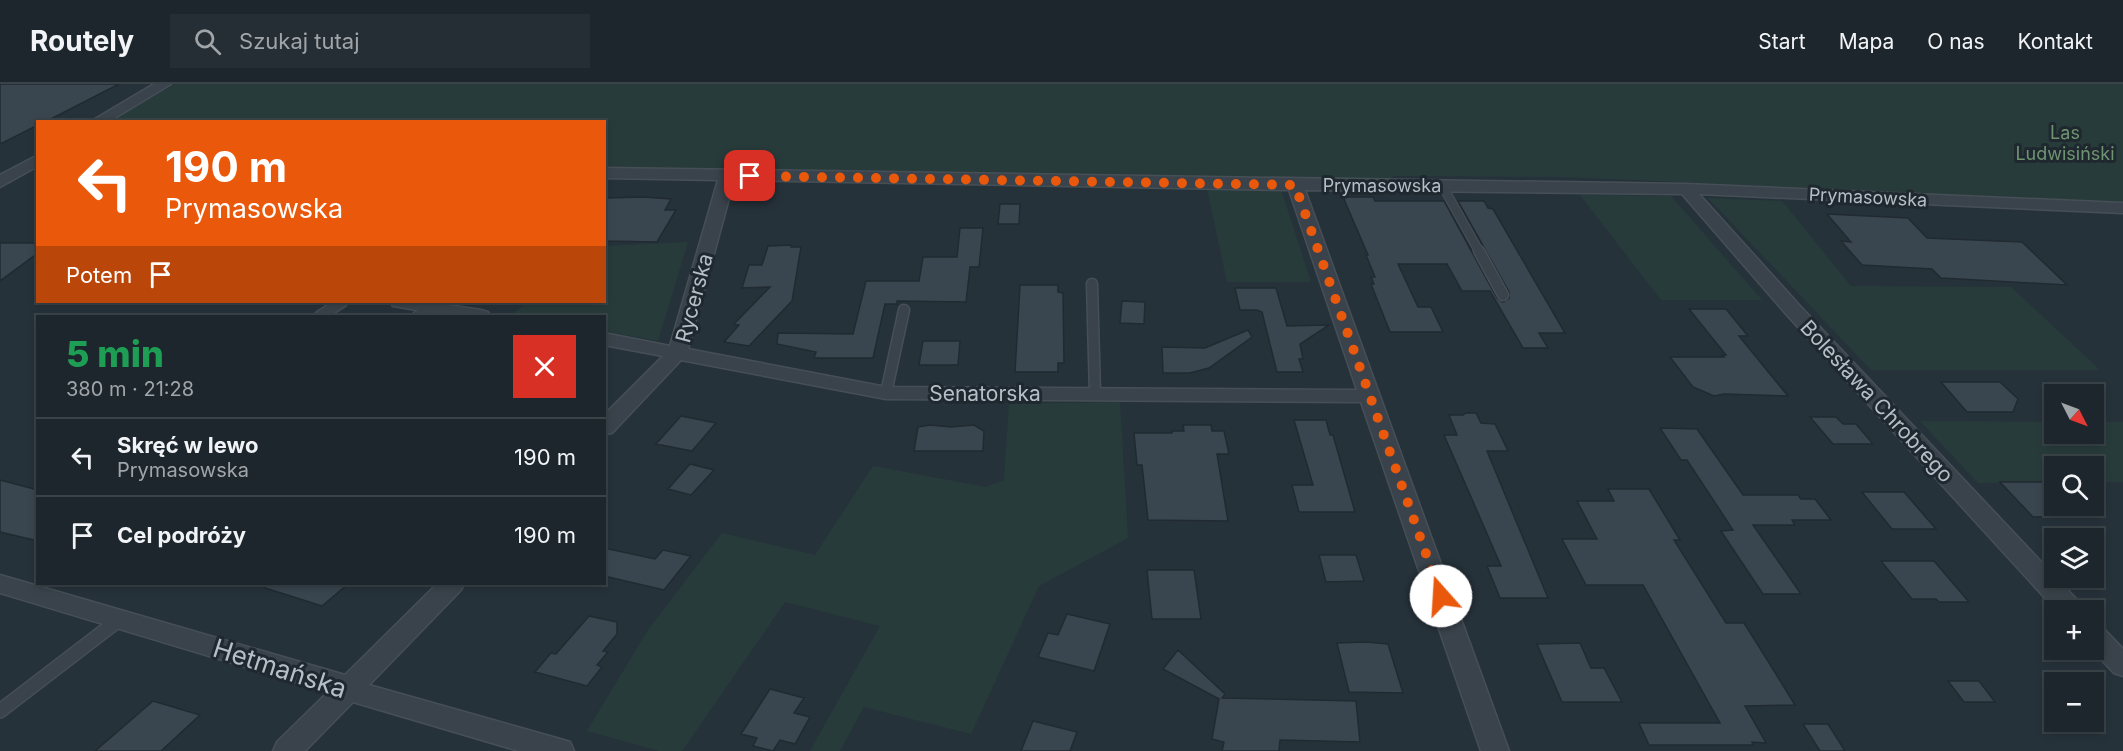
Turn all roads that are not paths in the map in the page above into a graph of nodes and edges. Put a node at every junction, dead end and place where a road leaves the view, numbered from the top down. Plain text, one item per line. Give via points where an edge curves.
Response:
1 (164, 84) edge
2 (101, 120) edge
3 (36, 160) edge
4 (18, 171) junction
5 (36, 172) edge
6 (606, 173) edge
7 (727, 176) junction
8 (0, 182) edge
9 (1295, 185) junction
10 (1442, 185) junction
11 (1686, 189) junction
12 (2123, 208) edge
13 (1092, 284) dead end
14 (1503, 295) dead end
15 (340, 303) edge
16 (402, 303) edge
17 (904, 310) dead end
18 (424, 312) edge
19 (322, 315) edge
20 (467, 315) edge
21 (606, 339) edge
22 (678, 352) junction
23 (886, 393) junction
24 (1095, 394) junction
25 (1370, 396) junction
26 (606, 426) edge
27 (0, 584) edge
28 (451, 585) edge
29 (2062, 600) edge
30 (120, 619) junction
31 (2104, 645) edge
32 (2120, 660) edge
33 (348, 690) junction
34 (0, 711) edge
35 (287, 751) edge
36 (560, 751) edge
37 (1496, 751) edge

1 - 2 street
3 - 4 street
4 - 5 street
4 - 8 street
6 - 7 street, Prymasowska
7 - 9 street, Prymasowska
7 - 22 street, Rycerska
9 - 10 street, Prymasowska
9 - 25 street
10 - 11 street, Prymasowska
10 - 14 lane
11 - 12 street, Prymasowska
11 - 29 street, Bolesława Chrobrego via 1792,310
13 - 24 lane
15 - 19 lane
16 - 18 street
17 - 23 lane
18 - 20 street
21 - 22 street, Senatorska
22 - 23 street, Senatorska
22 - 26 street, Rycerska
23 - 24 street, Senatorska
24 - 25 street, Senatorska
25 - 37 street
27 - 30 street, Hetmańska
28 - 33 street
30 - 33 street, Hetmańska via 333,681
30 - 34 lane
31 - 32 street
33 - 35 street
33 - 36 street, Hetmańska

